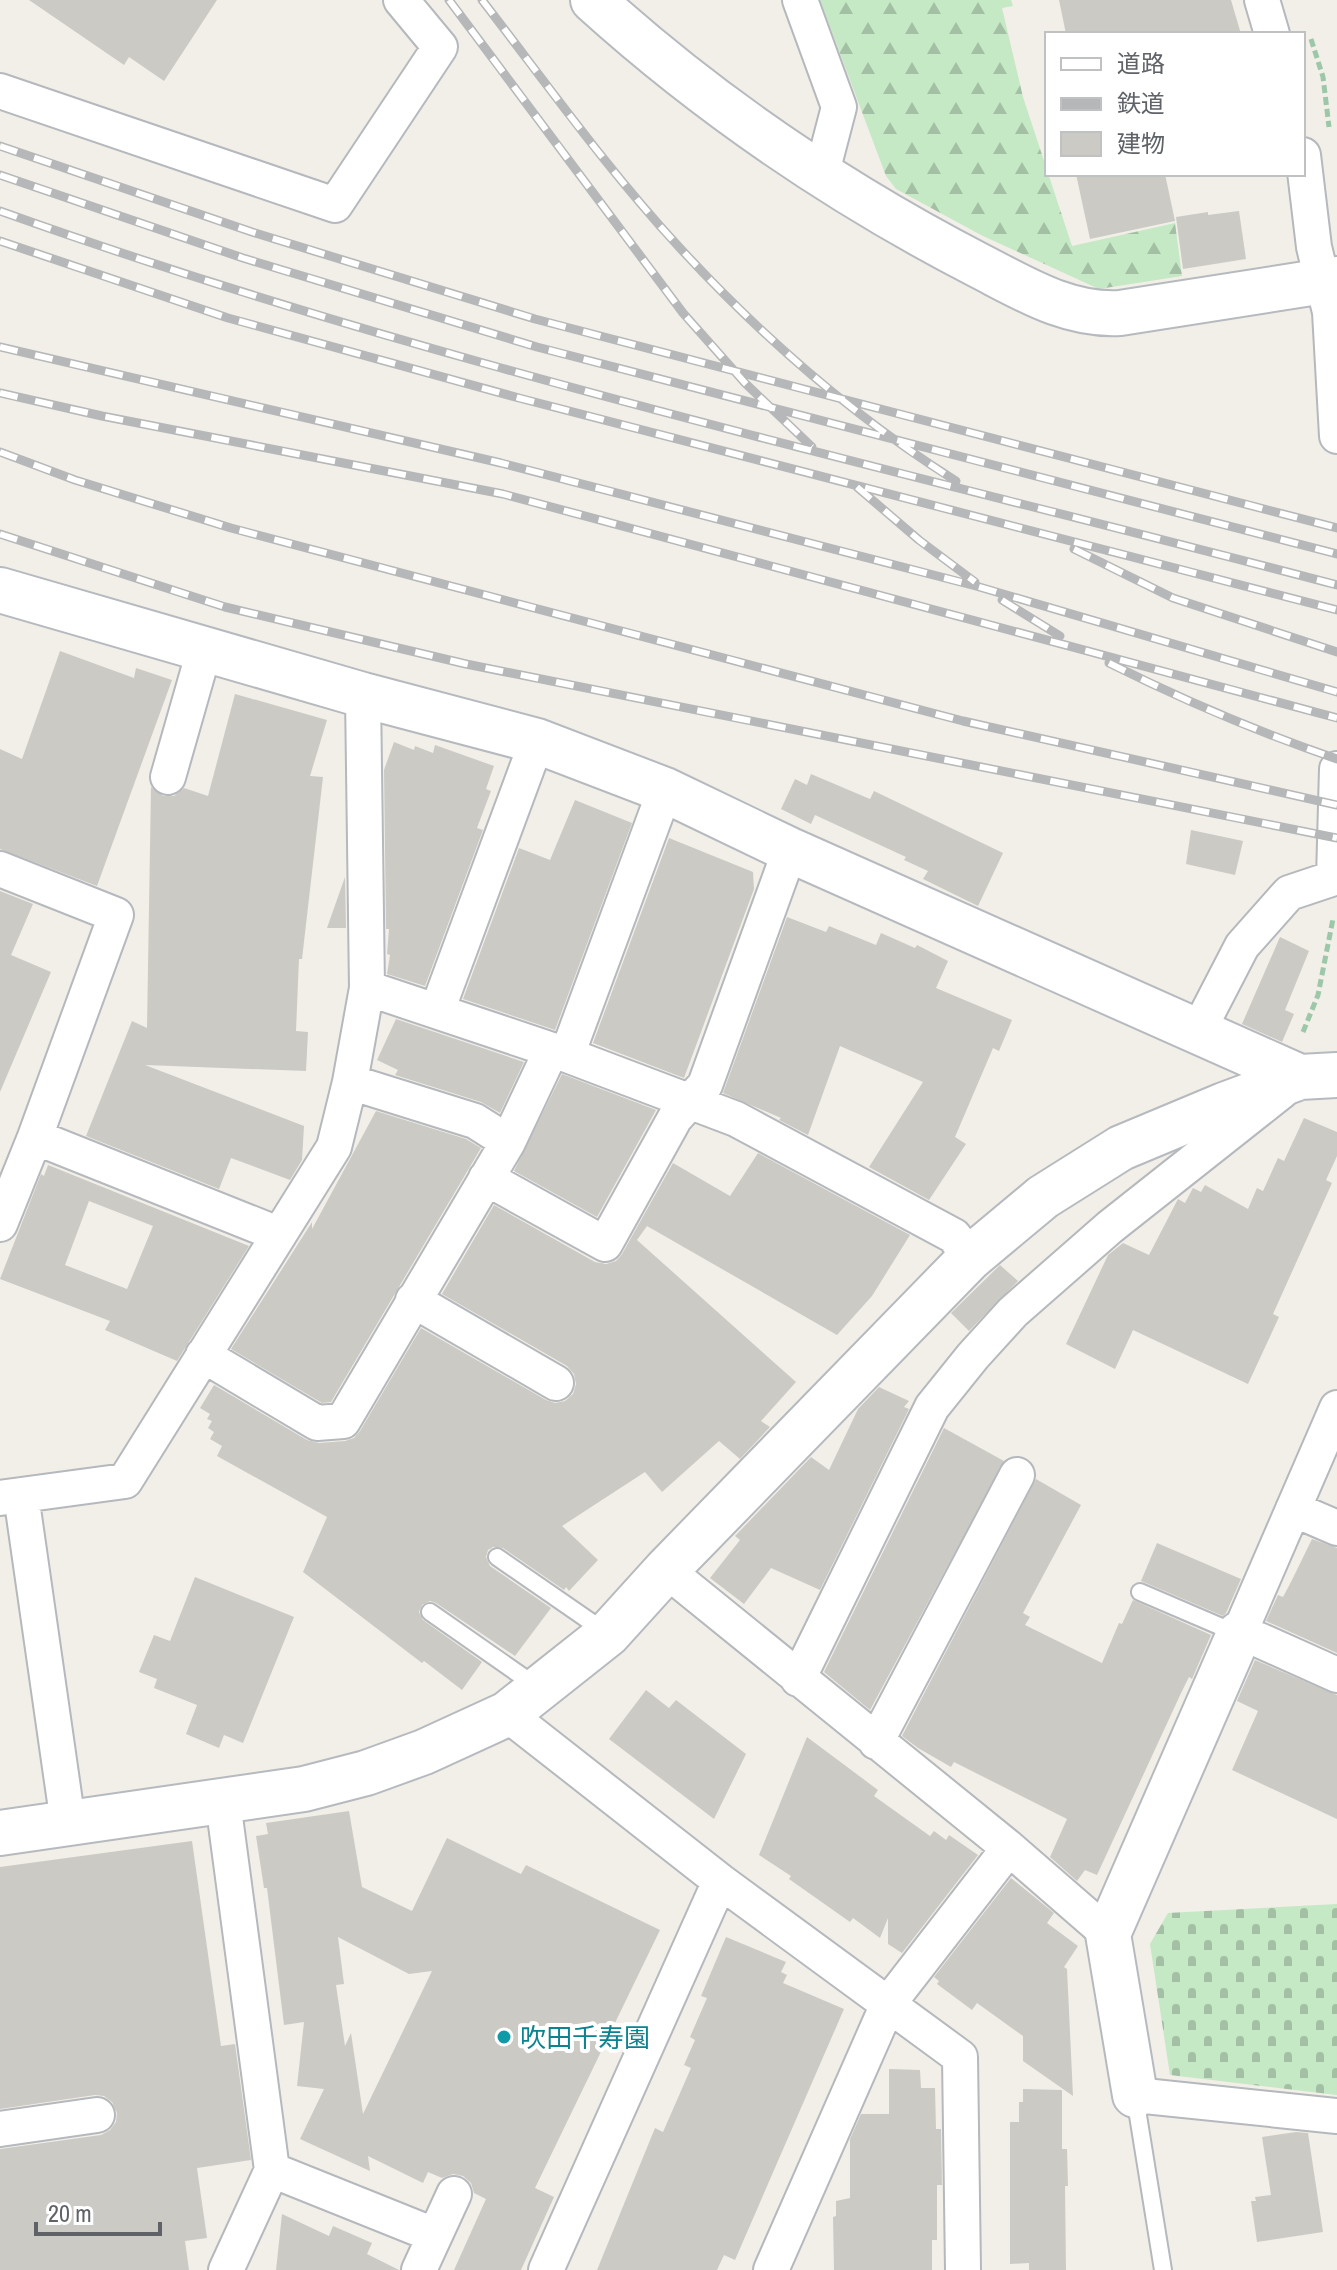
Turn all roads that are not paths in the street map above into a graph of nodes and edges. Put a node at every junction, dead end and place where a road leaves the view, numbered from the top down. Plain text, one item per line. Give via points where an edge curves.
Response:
1 (401, 0) edge
2 (593, 0) edge
3 (800, 0) edge
4 (1262, 0) edge
5 (1271, 32) edge
6 (0, 91) edge
7 (1316, 146) edge
8 (821, 176) junction
9 (1330, 280) edge
10 (1337, 436) edge
11 (3, 601) edge
12 (204, 651) junction
13 (363, 695) junction
14 (537, 741) junction
15 (1337, 769) edge
16 (168, 777) dead end
17 (665, 790) junction
18 (790, 850) junction
19 (0, 869) edge
20 (367, 988) junction
21 (437, 1011) junction
22 (1197, 1033) junction
23 (559, 1053) junction
24 (1319, 1070) edge
25 (350, 1082) junction
26 (690, 1101) junction
27 (35, 1137) junction
28 (508, 1142) junction
29 (486, 1178) junction
30 (0, 1224) edge
31 (278, 1234) junction
32 (970, 1258) junction
33 (413, 1300) junction
34 (203, 1355) junction
35 (556, 1383) dead end
36 (1337, 1408) edge
37 (1017, 1475) dead end
38 (10, 1496) edge
39 (1293, 1509) junction
40 (1337, 1528) edge
41 (497, 1557) dead end
42 (666, 1570) junction
43 (1140, 1592) dead end
44 (430, 1612) dead end
45 (608, 1634) junction
46 (1239, 1634) junction
47 (1337, 1675) edge
48 (798, 1679) junction
49 (524, 1702) junction
50 (876, 1742) junction
51 (223, 1802) junction
52 (68, 1823) junction
53 (0, 1833) edge
54 (1009, 1848) junction
55 (720, 1881) junction
56 (1108, 1934) junction
57 (888, 2004) junction
58 (1135, 2095) junction
59 (97, 2115) dead end
60 (1337, 2116) edge
61 (0, 2129) edge
62 (272, 2170) junction
63 (454, 2194) dead end
64 (434, 2235) junction
65 (226, 2270) edge
66 (419, 2270) edge
67 (546, 2270) edge
68 (771, 2270) edge
69 (963, 2270) edge
70 (1163, 2270) edge

1 - 6 street via 440,47 335,205
2 - 8 street via 700,88
3 - 8 street via 839,107
4 - 5 street
7 - 9 street via 1314,247
8 - 9 street via 1015,284 1088,313 1153,309
9 - 10 street
11 - 12 street
12 - 13 street
12 - 16 street
13 - 14 street
13 - 20 street
14 - 17 street
14 - 21 street
15 - 22 street via 1334,878 1289,893 1242,946
17 - 18 street
17 - 23 street
18 - 22 street
18 - 26 street via 705,1085
19 - 27 street via 116,915
20 - 21 street
20 - 25 street
21 - 23 street
22 - 24 street
23 - 26 street
23 - 28 street
24 - 32 street via 1121,1148 1043,1197
24 - 48 street via 1110,1227 1013,1312 973,1356 932,1407
25 - 28 street via 475,1121
25 - 31 street via 334,1147
26 - 29 street via 675,1118 605,1244
26 - 32 street via 736,1119 954,1236
27 - 30 street
27 - 31 street
28 - 29 street
29 - 33 street
31 - 34 street
32 - 42 street
33 - 34 street via 343,1421 317,1423
33 - 35 street
34 - 38 street via 125,1481
36 - 39 street
37 - 50 street
38 - 52 street
39 - 40 street
39 - 46 street
41 - 45 lane
42 - 45 street
42 - 48 street
43 - 46 lane
44 - 49 lane
45 - 49 street
46 - 47 street
46 - 56 street
48 - 50 street
49 - 51 street via 424,1752 366,1773
49 - 55 street
50 - 54 street
51 - 52 street
51 - 62 street
52 - 53 street
54 - 56 street
54 - 57 street
55 - 57 street
55 - 67 street
56 - 58 street
57 - 68 street
57 - 69 street via 960,2057
58 - 60 street
58 - 70 lane
59 - 61 street
62 - 64 street
62 - 65 street
63 - 64 street
64 - 66 street

